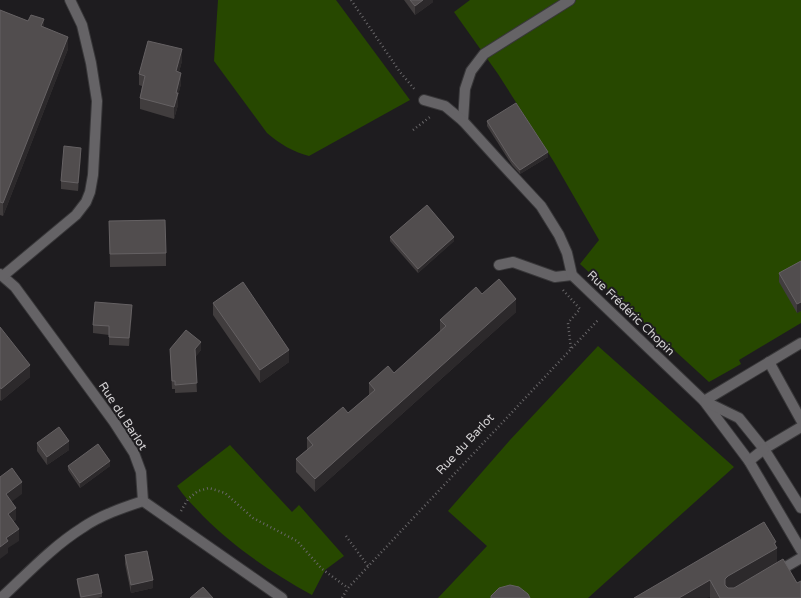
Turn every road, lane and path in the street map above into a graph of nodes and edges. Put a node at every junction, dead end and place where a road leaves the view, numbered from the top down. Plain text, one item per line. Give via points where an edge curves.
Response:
1 (70, 0) edge
2 (351, 0) edge
3 (570, 0) edge
4 (424, 100) joint
5 (445, 106) junction
6 (463, 120) junction
7 (413, 130) dead end
8 (498, 265) dead end
9 (1, 275) edge
10 (572, 275) junction
11 (560, 276) junction
12 (608, 310) junction
13 (801, 343) edge
14 (571, 349) junction
15 (769, 362) junction
16 (704, 401) junction
17 (801, 420) edge
18 (801, 428) edge
19 (764, 449) junction
20 (749, 461) junction
21 (143, 501) junction
22 (801, 508) edge
23 (174, 523) junction
24 (346, 536) dead end
25 (801, 550) edge
26 (801, 558) edge
27 (368, 566) junction
28 (768, 577) edge
29 (348, 588) junction
30 (275, 596) edge
31 (1, 598) edge
32 (342, 598) edge

1 - 9 street, Rue du Barlot via 82,25 98,102 90,192 76,215
2 - 4 path via 400,72
3 - 6 street via 484,54 476,64 465,89
4 - 5 street, Rue Frédéric Chopin
5 - 6 street, Rue Frédéric Chopin
5 - 7 path
6 - 10 street, Rue Frédéric Chopin via 541,206 559,235 567,253
8 - 11 street via 513,262 555,277
9 - 21 street, Rue du Barlot via 15,287 134,453 141,472
10 - 11 street
10 - 12 street, Rue Frédéric Chopin
11 - 14 path via 562,289 580,309 568,323
12 - 14 path, Rue du Barlot
12 - 16 street, Rue Frédéric Chopin
13 - 15 street
14 - 27 path, Rue du Barlot
15 - 16 street
15 - 17 street
16 - 19 street, Rue Frédéric Chopin via 739,418
16 - 20 street, Rue Frédéric Chopin
18 - 19 street
19 - 20 street
19 - 22 street, Rue Frédéric Chopin
20 - 25 street, Rue Frédéric Chopin
21 - 23 street
21 - 31 street via 106,515 82,528 53,549
23 - 29 path via 188,500 198,491 209,488 225,493 253,518 297,541 322,569
23 - 30 street
24 - 27 path
26 - 28 street
27 - 29 path, Rue du Barlot
29 - 32 path, Rue du Barlot

